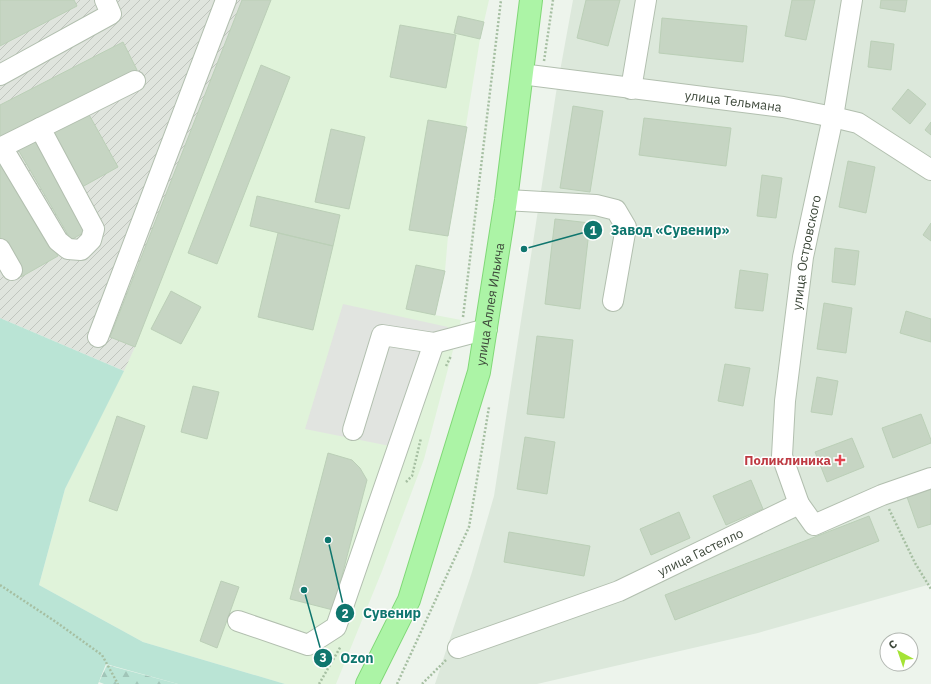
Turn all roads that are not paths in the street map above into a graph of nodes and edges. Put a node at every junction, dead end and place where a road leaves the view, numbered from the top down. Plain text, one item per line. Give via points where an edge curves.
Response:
1 (105, 0) edge
2 (226, 0) edge
3 (530, 0) edge
4 (646, 0) edge
5 (852, 0) edge
6 (521, 74) junction
7 (0, 75) edge
8 (135, 81) dead end
9 (631, 89) junction
10 (833, 117) junction
11 (40, 128) junction
12 (1, 147) edge
13 (931, 170) edge
14 (506, 200) junction
15 (0, 249) edge
16 (12, 270) dead end
17 (613, 301) dead end
18 (487, 329) junction
19 (98, 337) dead end
20 (434, 342) junction
21 (353, 430) dead end
22 (931, 478) edge
23 (799, 504) junction
24 (238, 621) dead end
25 (458, 648) road end
26 (367, 684) edge

1 - 7 street via 111,14
2 - 19 street
3 - 6 main road, улица Аллея Ильича
4 - 9 street
5 - 10 street, улица Островского
6 - 9 street, улица Тельмана
6 - 14 main road, улица Аллея Ильича
8 - 11 street
9 - 10 street, улица Тельмана via 783,107
10 - 13 street, улица Тельмана via 858,123
10 - 23 street, улица Островского via 803,257 785,401 782,456
11 - 12 street
11 - 12 street via 94,229 91,240 81,250 68,249 58,241
14 - 17 street via 596,205 616,210 626,227
14 - 18 main road, улица Аллея Ильича
15 - 16 street
18 - 20 street
18 - 26 main road, улица Аллея Ильича via 479,372 409,600
20 - 21 street via 382,335
20 - 24 street via 336,627 308,645
22 - 23 street via 882,494 814,525
23 - 25 street, улица Гастелло via 619,591

